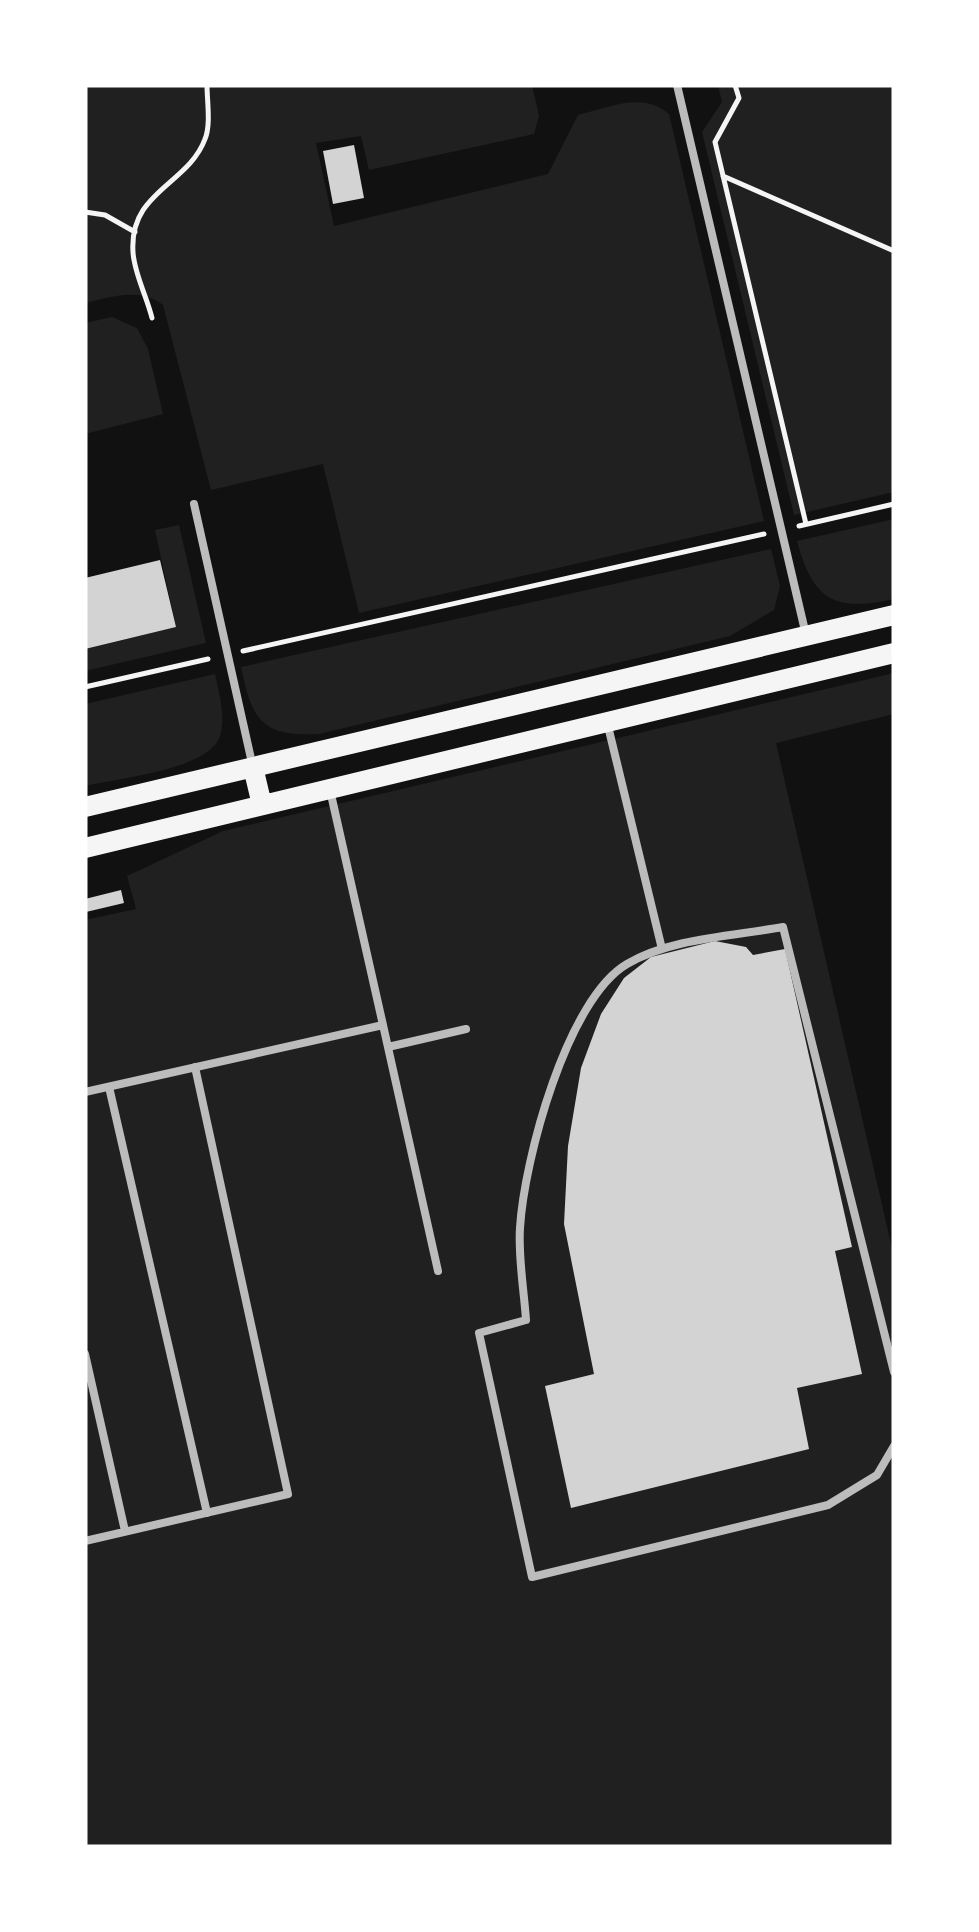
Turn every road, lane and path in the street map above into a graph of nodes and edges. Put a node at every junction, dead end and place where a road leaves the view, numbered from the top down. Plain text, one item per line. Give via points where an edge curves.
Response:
1 (207, 85) edge
2 (677, 85) edge
3 (736, 85) edge
4 (723, 176) junction
5 (85, 212) edge
6 (136, 232) junction
7 (894, 250) edge
8 (152, 318) dead end
9 (194, 504) dead end
10 (894, 504) edge
11 (806, 524) junction
12 (782, 530) junction
13 (894, 615) edge
14 (806, 636) junction
15 (894, 653) edge
16 (228, 654) junction
17 (814, 672) junction
18 (85, 687) edge
19 (607, 722) junction
20 (252, 767) junction
21 (330, 789) junction
22 (262, 805) junction
23 (85, 806) edge
24 (85, 848) edge
25 (662, 950) junction
26 (382, 1025) junction
27 (466, 1028) dead end
28 (388, 1048) junction
29 (195, 1067) junction
30 (109, 1086) junction
31 (85, 1092) edge
32 (438, 1271) dead end
33 (85, 1354) edge
34 (894, 1372) edge
35 (894, 1446) edge
36 (206, 1513) junction
37 (125, 1532) junction
38 (85, 1541) edge

1 - 6 path via 206,138 186,168 154,191
2 - 12 lane
3 - 4 path via 738,98 715,142
4 - 7 path
4 - 11 path
5 - 6 path
6 - 8 path via 133,252
9 - 16 lane
10 - 11 path
11 - 12 path
12 - 14 lane
12 - 16 path
13 - 14 main road
14 - 17 main road
14 - 20 main road
15 - 17 main road
16 - 18 path
16 - 20 lane
17 - 19 main road
19 - 21 main road
19 - 25 lane
20 - 22 main road
20 - 23 main road
21 - 22 main road
21 - 26 lane
22 - 24 main road
25 - 34 lane via 783,927
25 - 35 lane via 626,964 593,992 567,1046 537,1141 520,1227 526,1320 479,1333 532,1577 828,1505 877,1475
26 - 28 lane
26 - 29 lane
27 - 28 lane
28 - 32 lane
29 - 30 lane
29 - 36 lane via 288,1494
30 - 31 lane
30 - 36 lane
33 - 37 lane
36 - 37 lane
37 - 38 lane

